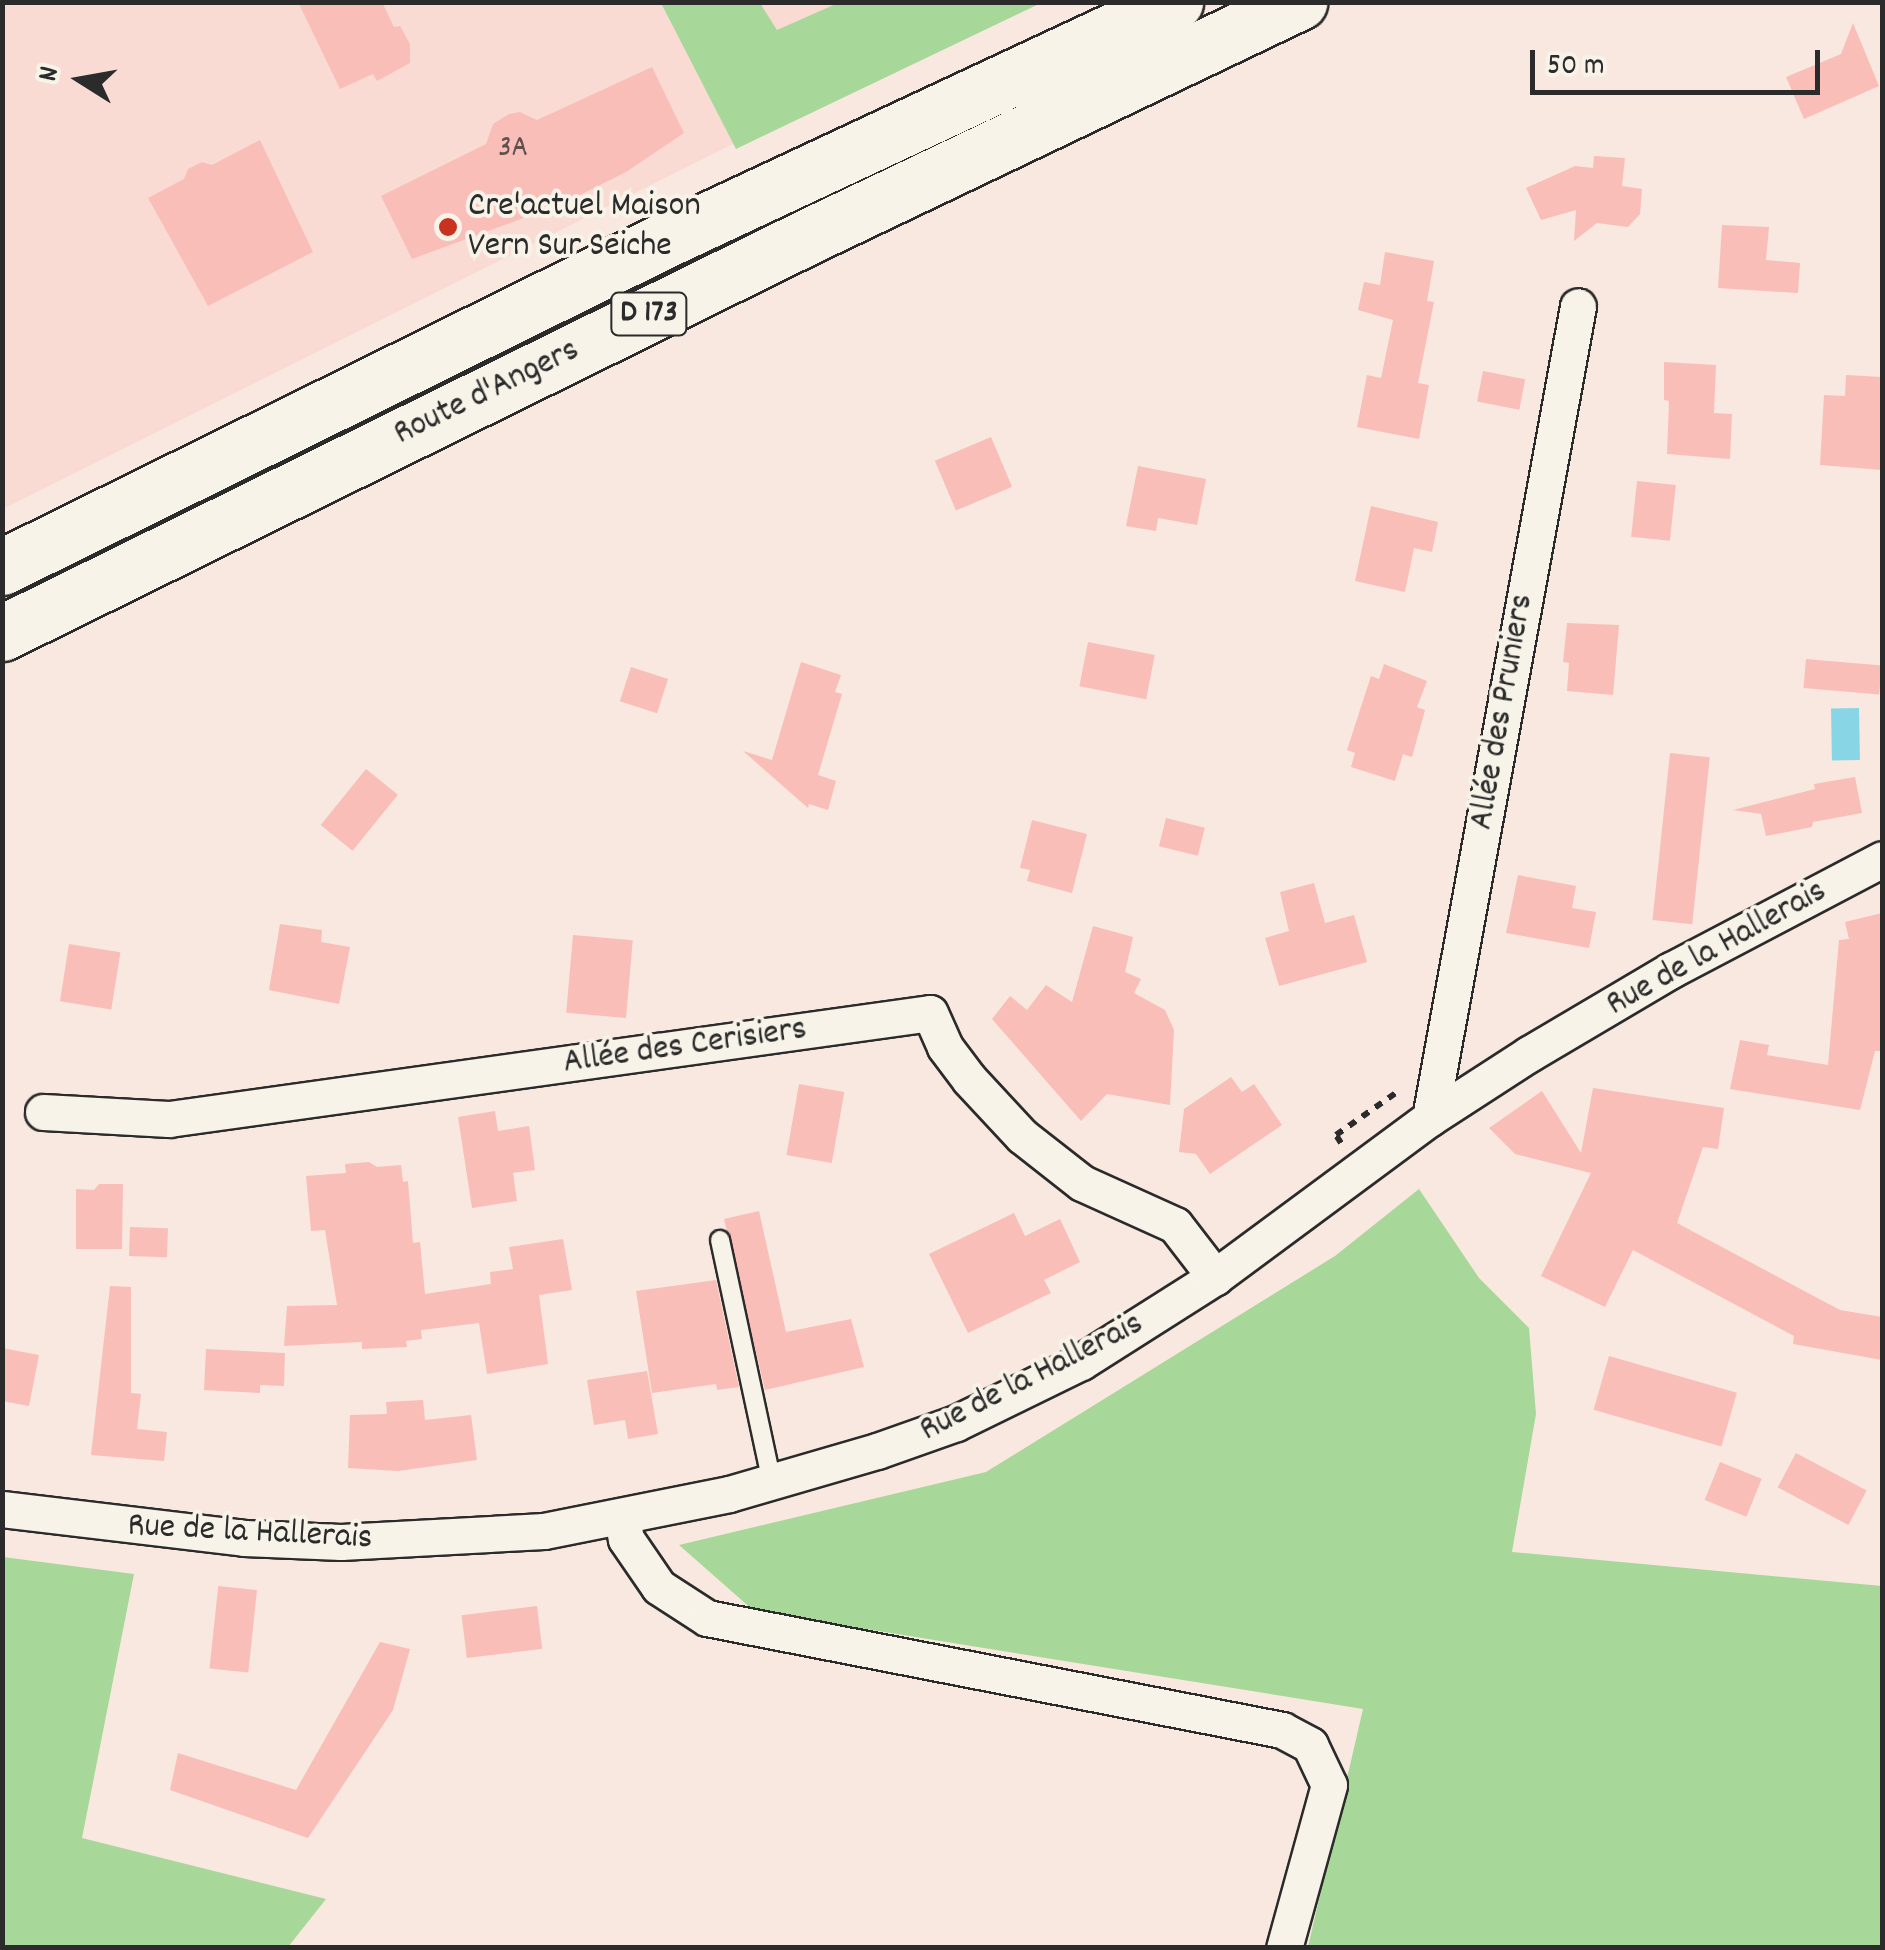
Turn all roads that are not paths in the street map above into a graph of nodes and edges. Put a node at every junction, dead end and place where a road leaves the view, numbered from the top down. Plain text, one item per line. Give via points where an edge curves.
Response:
1 (1094, 2) edge
2 (1175, 2) edge
3 (1299, 2) edge
4 (665, 240) junction
5 (1578, 306) dead end
6 (2, 568) edge
7 (2, 633) edge
8 (1882, 858) edge
9 (43, 1112) dead end
10 (1430, 1118) junction
11 (720, 1240) dead end
12 (1215, 1277) junction
13 (772, 1483) junction
14 (2, 1509) edge
15 (622, 1517) junction
16 (1284, 1948) edge

1 - 4 highway via 778,156
2 - 4 highway, Route d'Angers / D 173
3 - 7 highway, Route d'Angers / D 173
4 - 6 highway, Route d'Angers / D 173
5 - 10 street, Allée des Pruniers
8 - 10 street, Rue de la Hallerais via 1671,970
9 - 12 street, Allée des Cerisiers via 169,1119 930,1014 969,1079 1022,1136 1082,1183 1175,1226
10 - 12 street, Rue de la Hallerais
11 - 13 lane
12 - 13 street, Rue de la Hallerais via 1081,1362 956,1424
13 - 15 street, Rue de la Hallerais
14 - 15 street, Rue de la Hallerais via 171,1533 342,1542 544,1531
15 - 16 street via 626,1539 659,1587 707,1618 1282,1730 1310,1746 1329,1785

